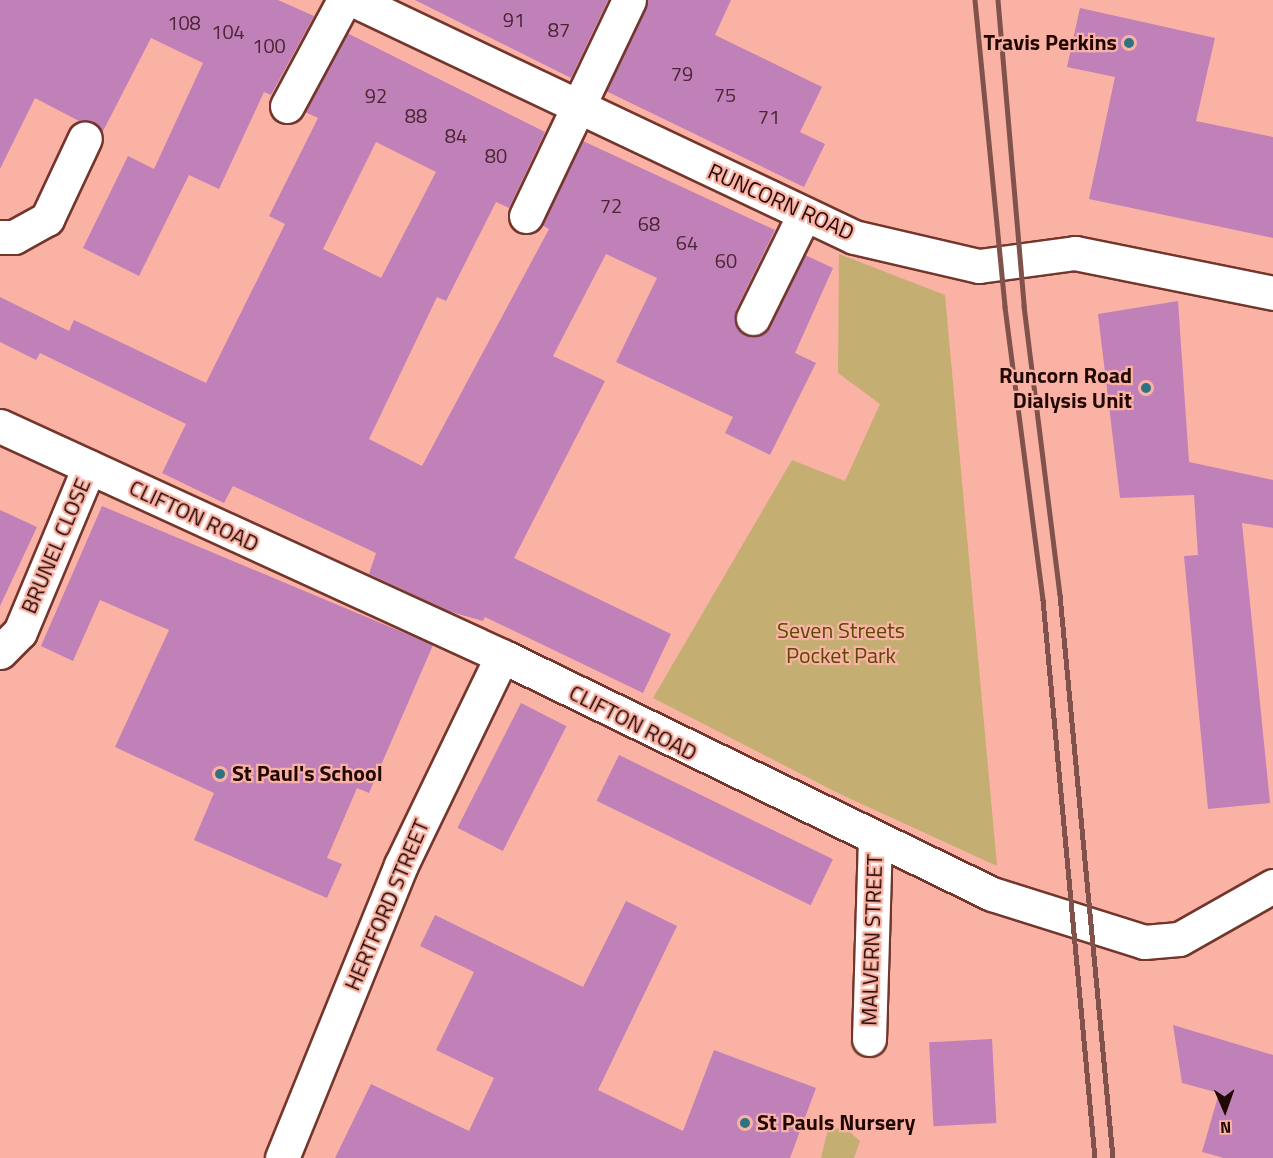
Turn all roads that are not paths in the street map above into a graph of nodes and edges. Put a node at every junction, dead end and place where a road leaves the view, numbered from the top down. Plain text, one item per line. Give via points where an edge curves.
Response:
1 (344, 0) edge
2 (354, 0) edge
3 (629, 0) edge
4 (287, 106) dead end
5 (578, 108) junction
6 (85, 138) dead end
7 (526, 216) dead end
8 (803, 217) junction
9 (0, 237) edge
10 (1273, 293) edge
11 (753, 318) dead end
12 (0, 426) edge
13 (89, 467) junction
14 (0, 652) edge
15 (502, 656) junction
16 (875, 842) junction
17 (1273, 886) edge
18 (869, 1039) dead end
19 (282, 1158) edge

1 - 4 street
2 - 5 street, RUNCORN ROAD
3 - 5 street
5 - 7 street
5 - 8 street, RUNCORN ROAD
6 - 9 street via 47,219 14,237
8 - 10 street, RUNCORN ROAD via 854,237 979,266 1076,253
8 - 11 street
12 - 13 street, CLIFTON ROAD
13 - 14 street, BRUNEL CLOSE via 20,632
13 - 15 street, CLIFTON ROAD
15 - 16 street, CLIFTON ROAD
15 - 19 street, HERTFORD STREET via 401,865
16 - 17 street, CLIFTON ROAD via 992,894 1144,942 1179,939
16 - 18 street, MALVERN STREET

